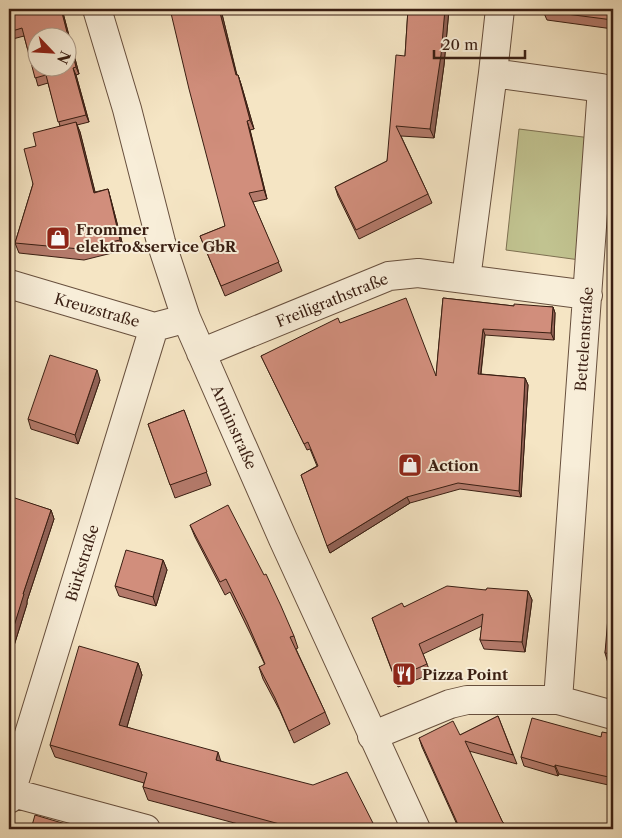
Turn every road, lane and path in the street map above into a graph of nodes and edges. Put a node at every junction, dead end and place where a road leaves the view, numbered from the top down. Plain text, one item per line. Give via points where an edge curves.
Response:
1 (97, 9) edge
2 (500, 9) edge
3 (493, 72) junction
4 (466, 279) junction
5 (9, 284) edge
6 (588, 295) junction
7 (186, 318) junction
8 (154, 326) junction
9 (201, 353) junction
10 (558, 700) junction
11 (613, 715) edge
12 (372, 736) junction
13 (9, 794) edge
14 (146, 829) edge
15 (416, 829) edge

1 - 7 street, Arminstraße via 161,242
2 - 3 street
3 - 4 street
3 - 6 street, Bettelenstraße via 602,88
4 - 6 street, Freiligrathstraße
4 - 9 street, Freiligrathstraße via 418,273 388,276
5 - 8 street, Kreuzstraße
6 - 10 street, Bettelenstraße
7 - 8 street, Kreuzstraße
7 - 9 street, Arminstraße
8 - 13 street, Bürkstraße
9 - 12 street, Arminstraße
10 - 11 street
10 - 12 street via 467,700
12 - 15 street, Arminstraße
13 - 14 street

